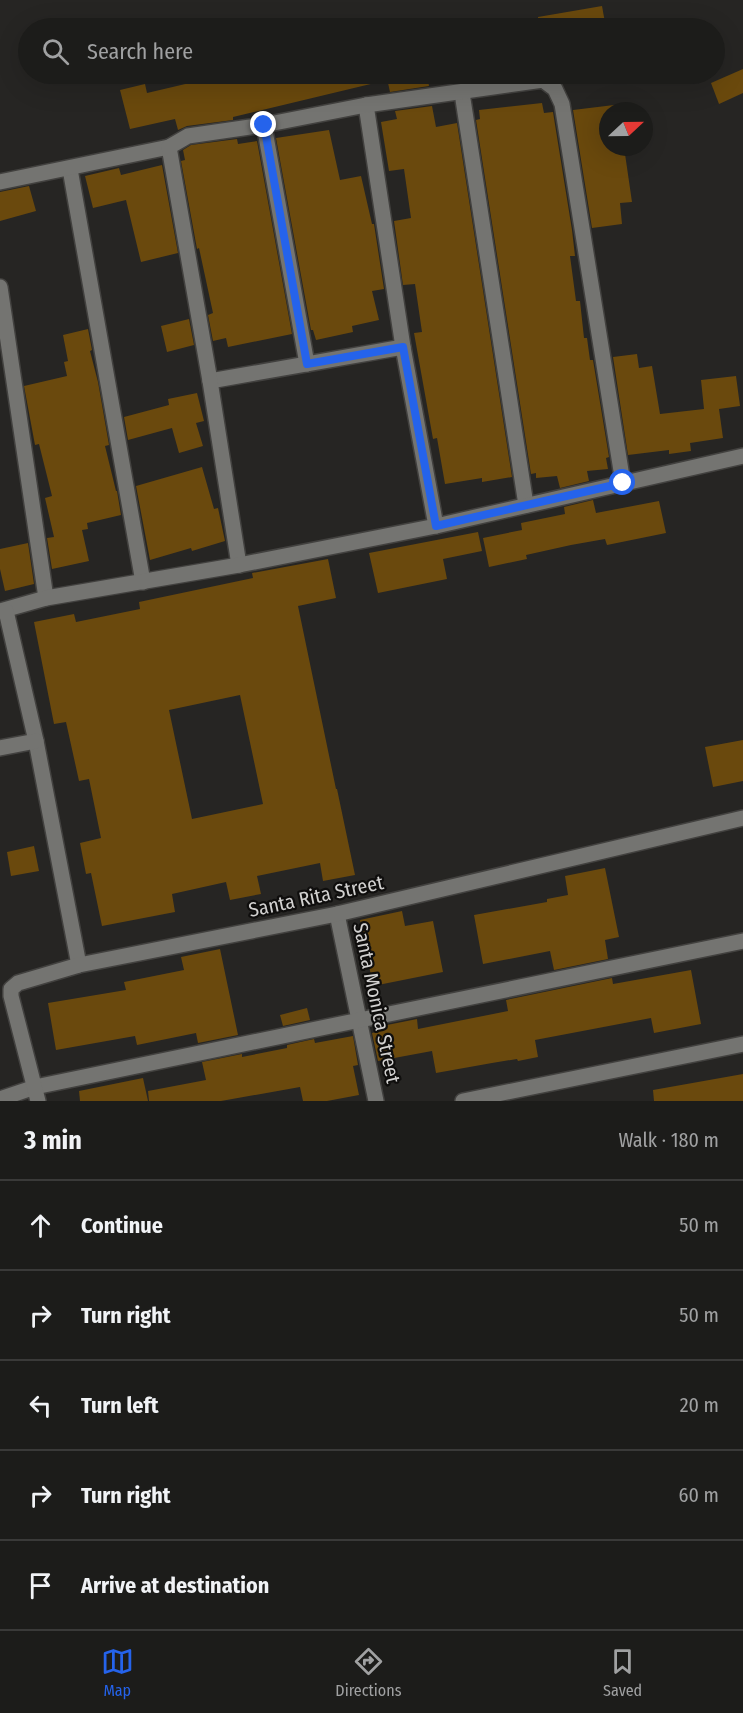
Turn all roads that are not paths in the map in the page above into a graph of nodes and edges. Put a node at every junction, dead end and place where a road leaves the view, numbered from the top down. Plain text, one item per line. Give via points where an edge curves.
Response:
1 (518, 84) edge
2 (548, 84) edge
3 (462, 93) junction
4 (366, 105) junction
5 (264, 125) junction
6 (169, 147) junction
7 (70, 169) junction
8 (0, 182) edge
9 (0, 287) edge
10 (403, 347) junction
11 (307, 364) junction
12 (210, 381) junction
13 (743, 456) edge
14 (623, 483) junction
15 (526, 505) junction
16 (436, 526) junction
17 (239, 565) junction
18 (142, 582) junction
19 (46, 598) junction
20 (3, 611) edge
21 (36, 741) junction
22 (0, 748) edge
23 (743, 818) edge
24 (337, 914) junction
25 (743, 941) edge
26 (79, 965) junction
27 (359, 1019) junction
28 (743, 1044) edge
29 (36, 1094) edge
30 (0, 1099) edge
31 (376, 1101) edge
32 (463, 1101) edge

1 - 3 street
2 - 14 street via 562,104
3 - 4 street
3 - 15 street
4 - 5 street
4 - 10 street
5 - 6 street via 188,136
5 - 11 street
6 - 7 street
6 - 12 street
7 - 8 street
7 - 18 street
9 - 19 street
10 - 11 street
10 - 16 street
11 - 12 street
12 - 17 street
13 - 14 street
14 - 15 street
15 - 16 street
16 - 17 street
17 - 18 street
18 - 19 street
19 - 20 street
20 - 21 street
21 - 22 street
21 - 26 street
23 - 24 street, Santa Rita Street
24 - 26 street, Santa Rita Street
24 - 27 street, Santa Monica Street
25 - 27 street
26 - 29 street, Santa Rita Street via 11,988
27 - 29 street
27 - 31 street, Santa Monica Street
28 - 32 street
29 - 30 street

